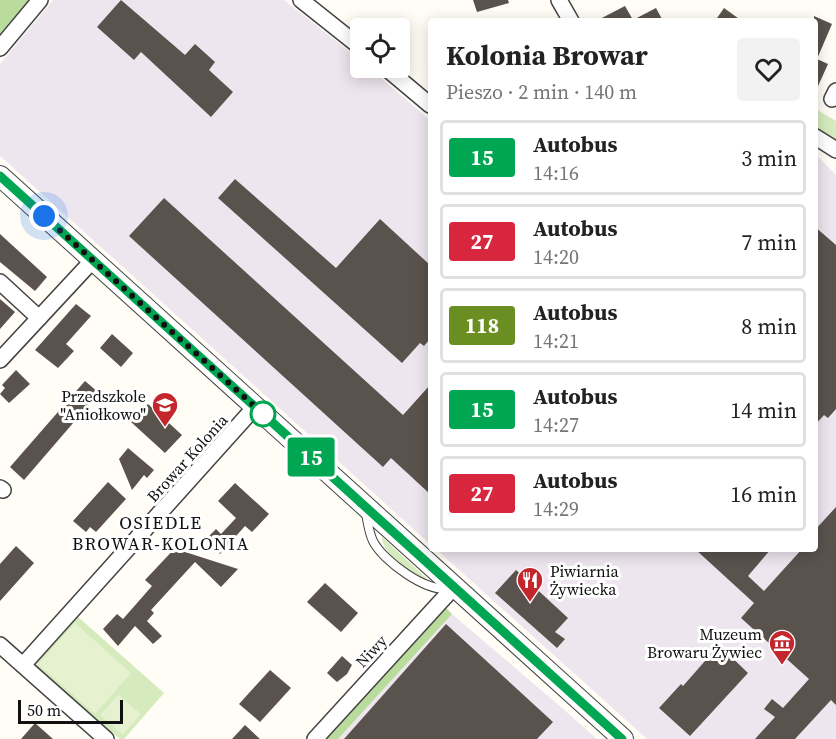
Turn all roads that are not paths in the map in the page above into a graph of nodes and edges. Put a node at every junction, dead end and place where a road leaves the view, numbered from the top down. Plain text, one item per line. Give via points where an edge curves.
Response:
1 (40, 0) edge
2 (301, 0) edge
3 (559, 0) edge
4 (570, 18) edge
5 (350, 39) edge
6 (0, 48) edge
7 (398, 78) edge
8 (428, 103) edge
9 (818, 138) edge
10 (836, 150) edge
11 (0, 176) edge
12 (93, 260) junction
13 (0, 282) edge
14 (39, 318) junction
15 (0, 360) edge
16 (255, 407) junction
17 (454, 587) junction
18 (0, 645) edge
19 (22, 665) junction
20 (106, 739) edge
21 (315, 739) edge
22 (622, 739) edge

1 - 6 street
2 - 5 street
3 - 4 street
7 - 8 street
9 - 10 street
11 - 12 street
12 - 14 street
12 - 16 street
13 - 14 street
14 - 15 street
16 - 17 street
16 - 19 street, Browar Kolonia
17 - 21 street, Niwy
17 - 22 street
18 - 19 street
19 - 20 street

